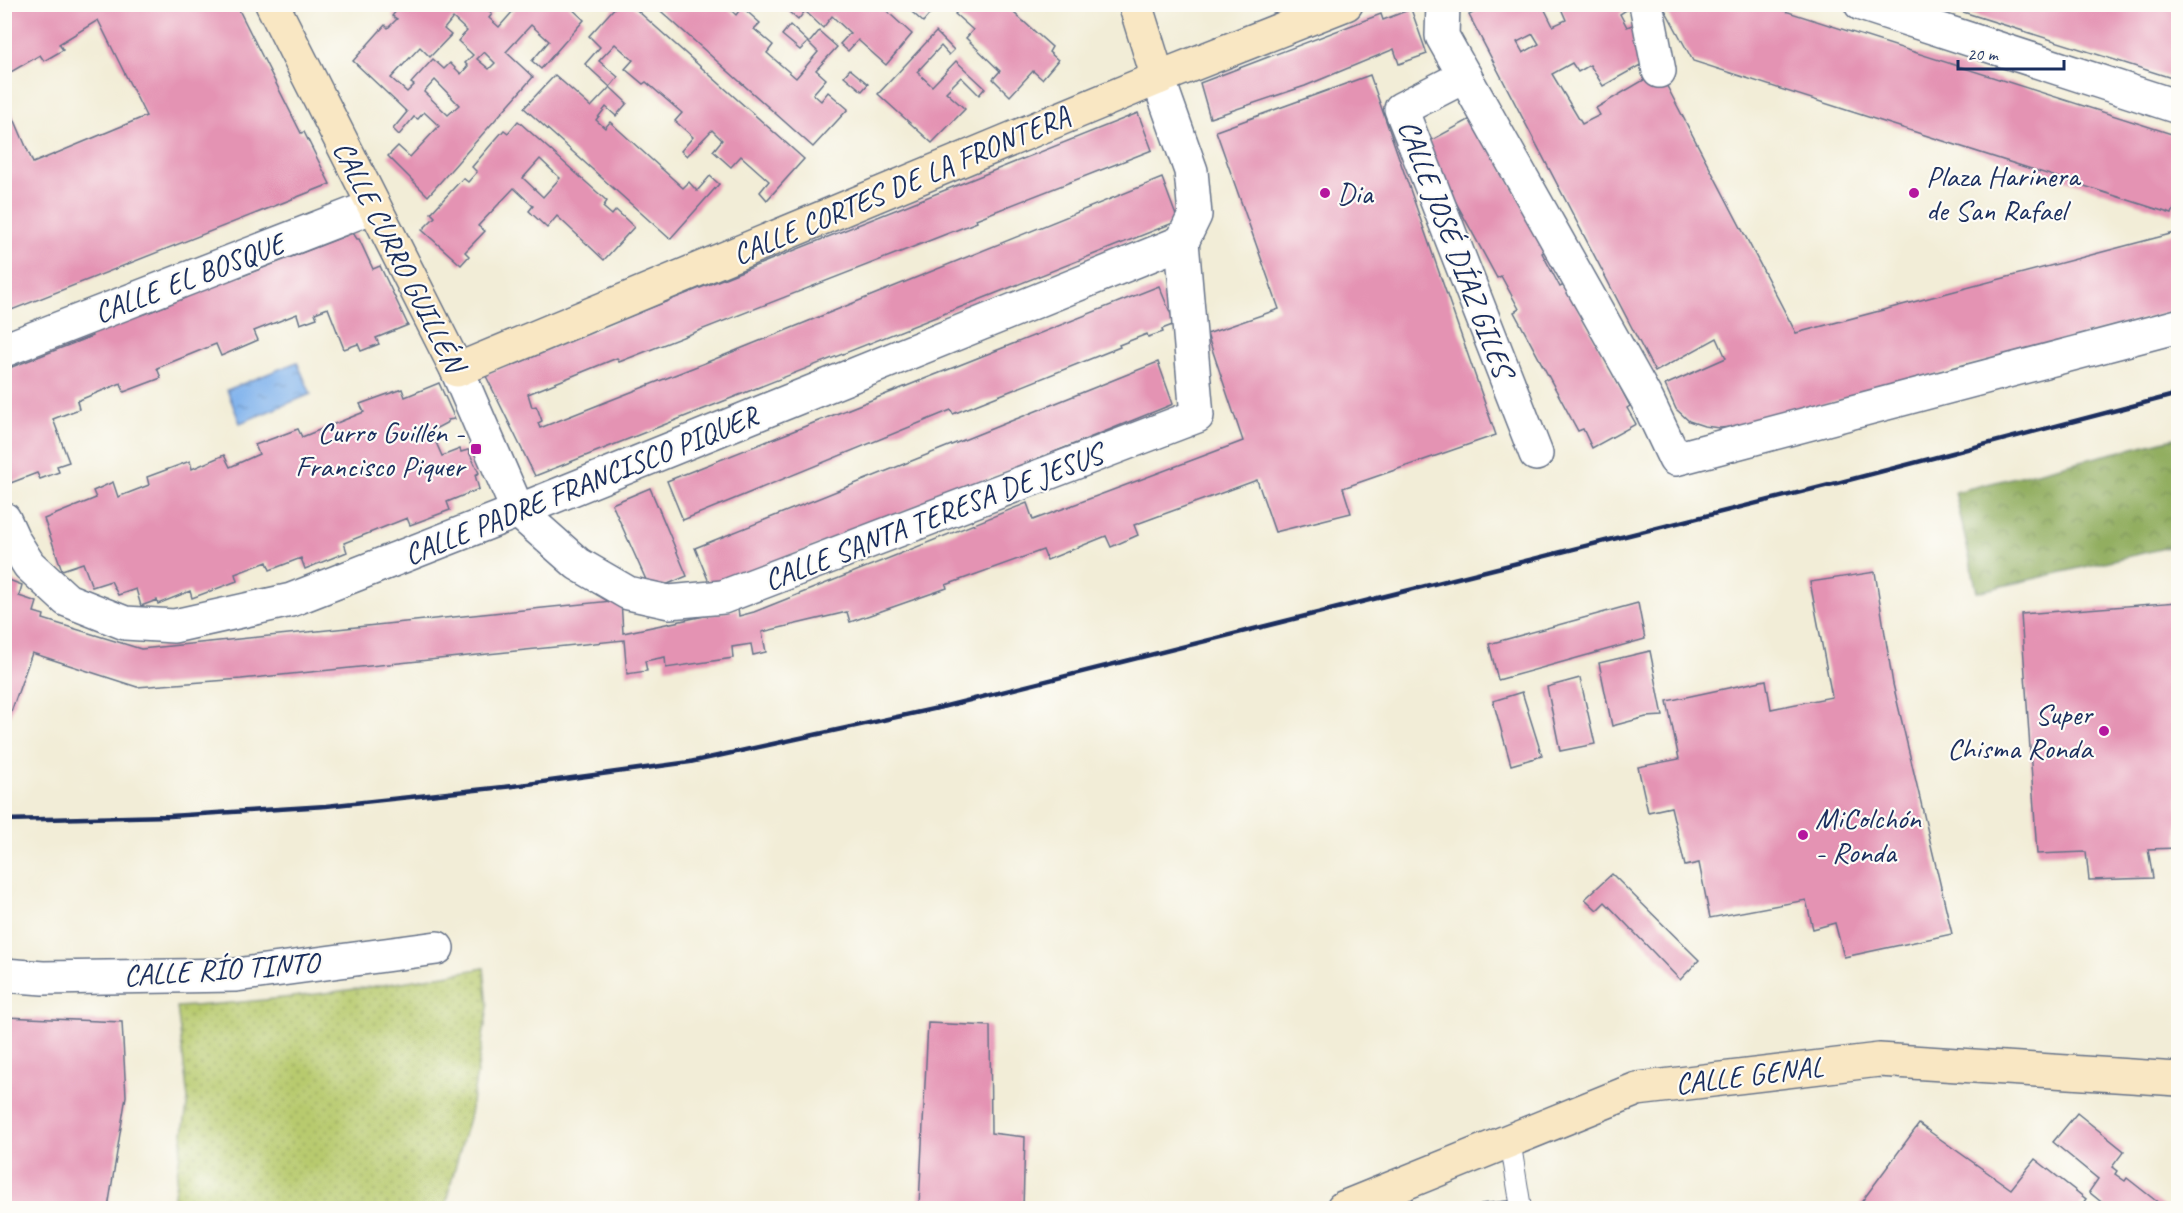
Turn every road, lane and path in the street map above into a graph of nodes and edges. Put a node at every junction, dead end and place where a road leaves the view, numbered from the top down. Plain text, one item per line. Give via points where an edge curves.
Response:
1 (272, 4) edge
2 (1135, 4) edge
3 (1347, 4) edge
4 (1443, 4) edge
5 (1646, 4) edge
6 (1861, 4) edge
7 (1306, 12) edge
8 (1659, 71) dead end
9 (1465, 76) junction
10 (1158, 78) junction
11 (2178, 107) edge
12 (374, 206) junction
13 (1182, 242) junction
14 (2178, 326) edge
15 (4, 350) edge
16 (458, 370) junction
17 (1536, 454) dead end
18 (518, 511) junction
19 (8, 535) edge
20 (437, 948) dead end
21 (4, 975) edge
22 (2178, 1078) edge
23 (1510, 1140) junction
24 (1343, 1209) edge
25 (1521, 1209) edge

1 - 12 street, CALLE CURRO GUILLÉN
2 - 10 street
3 - 7 street, CALLE CORTES DE LA FRONTERA
4 - 9 street via 1442,36
5 - 8 street
6 - 11 street
7 - 10 street, CALLE CORTES DE LA FRONTERA
9 - 14 street via 1647,400 1675,459
9 - 17 street, CALLE JOSÉ DÍAZ GILES via 1401,109
10 - 13 street via 1191,171 1195,215
10 - 16 street, CALLE CORTES DE LA FRONTERA
12 - 15 street, CALLE EL BOSQUE
12 - 16 street, CALLE CURRO GUILLÉN
13 - 18 street, CALLE PADRE FRANCISCO PIQUER
13 - 18 street, CALLE SANTA TERESA DE JESUS via 1197,416 723,597 669,602 628,593 578,564
16 - 18 street, CALLE CURRO GUILLÉN
18 - 19 street, CALLE PADRE FRANCISCO PIQUER via 291,600 174,626 125,623 67,600 29,565
20 - 21 street, CALLE RÍO TINTO via 236,975
22 - 23 street, CALLE GENAL via 1880,1060 1637,1089
23 - 24 street, CALLE GENAL
23 - 25 lane

